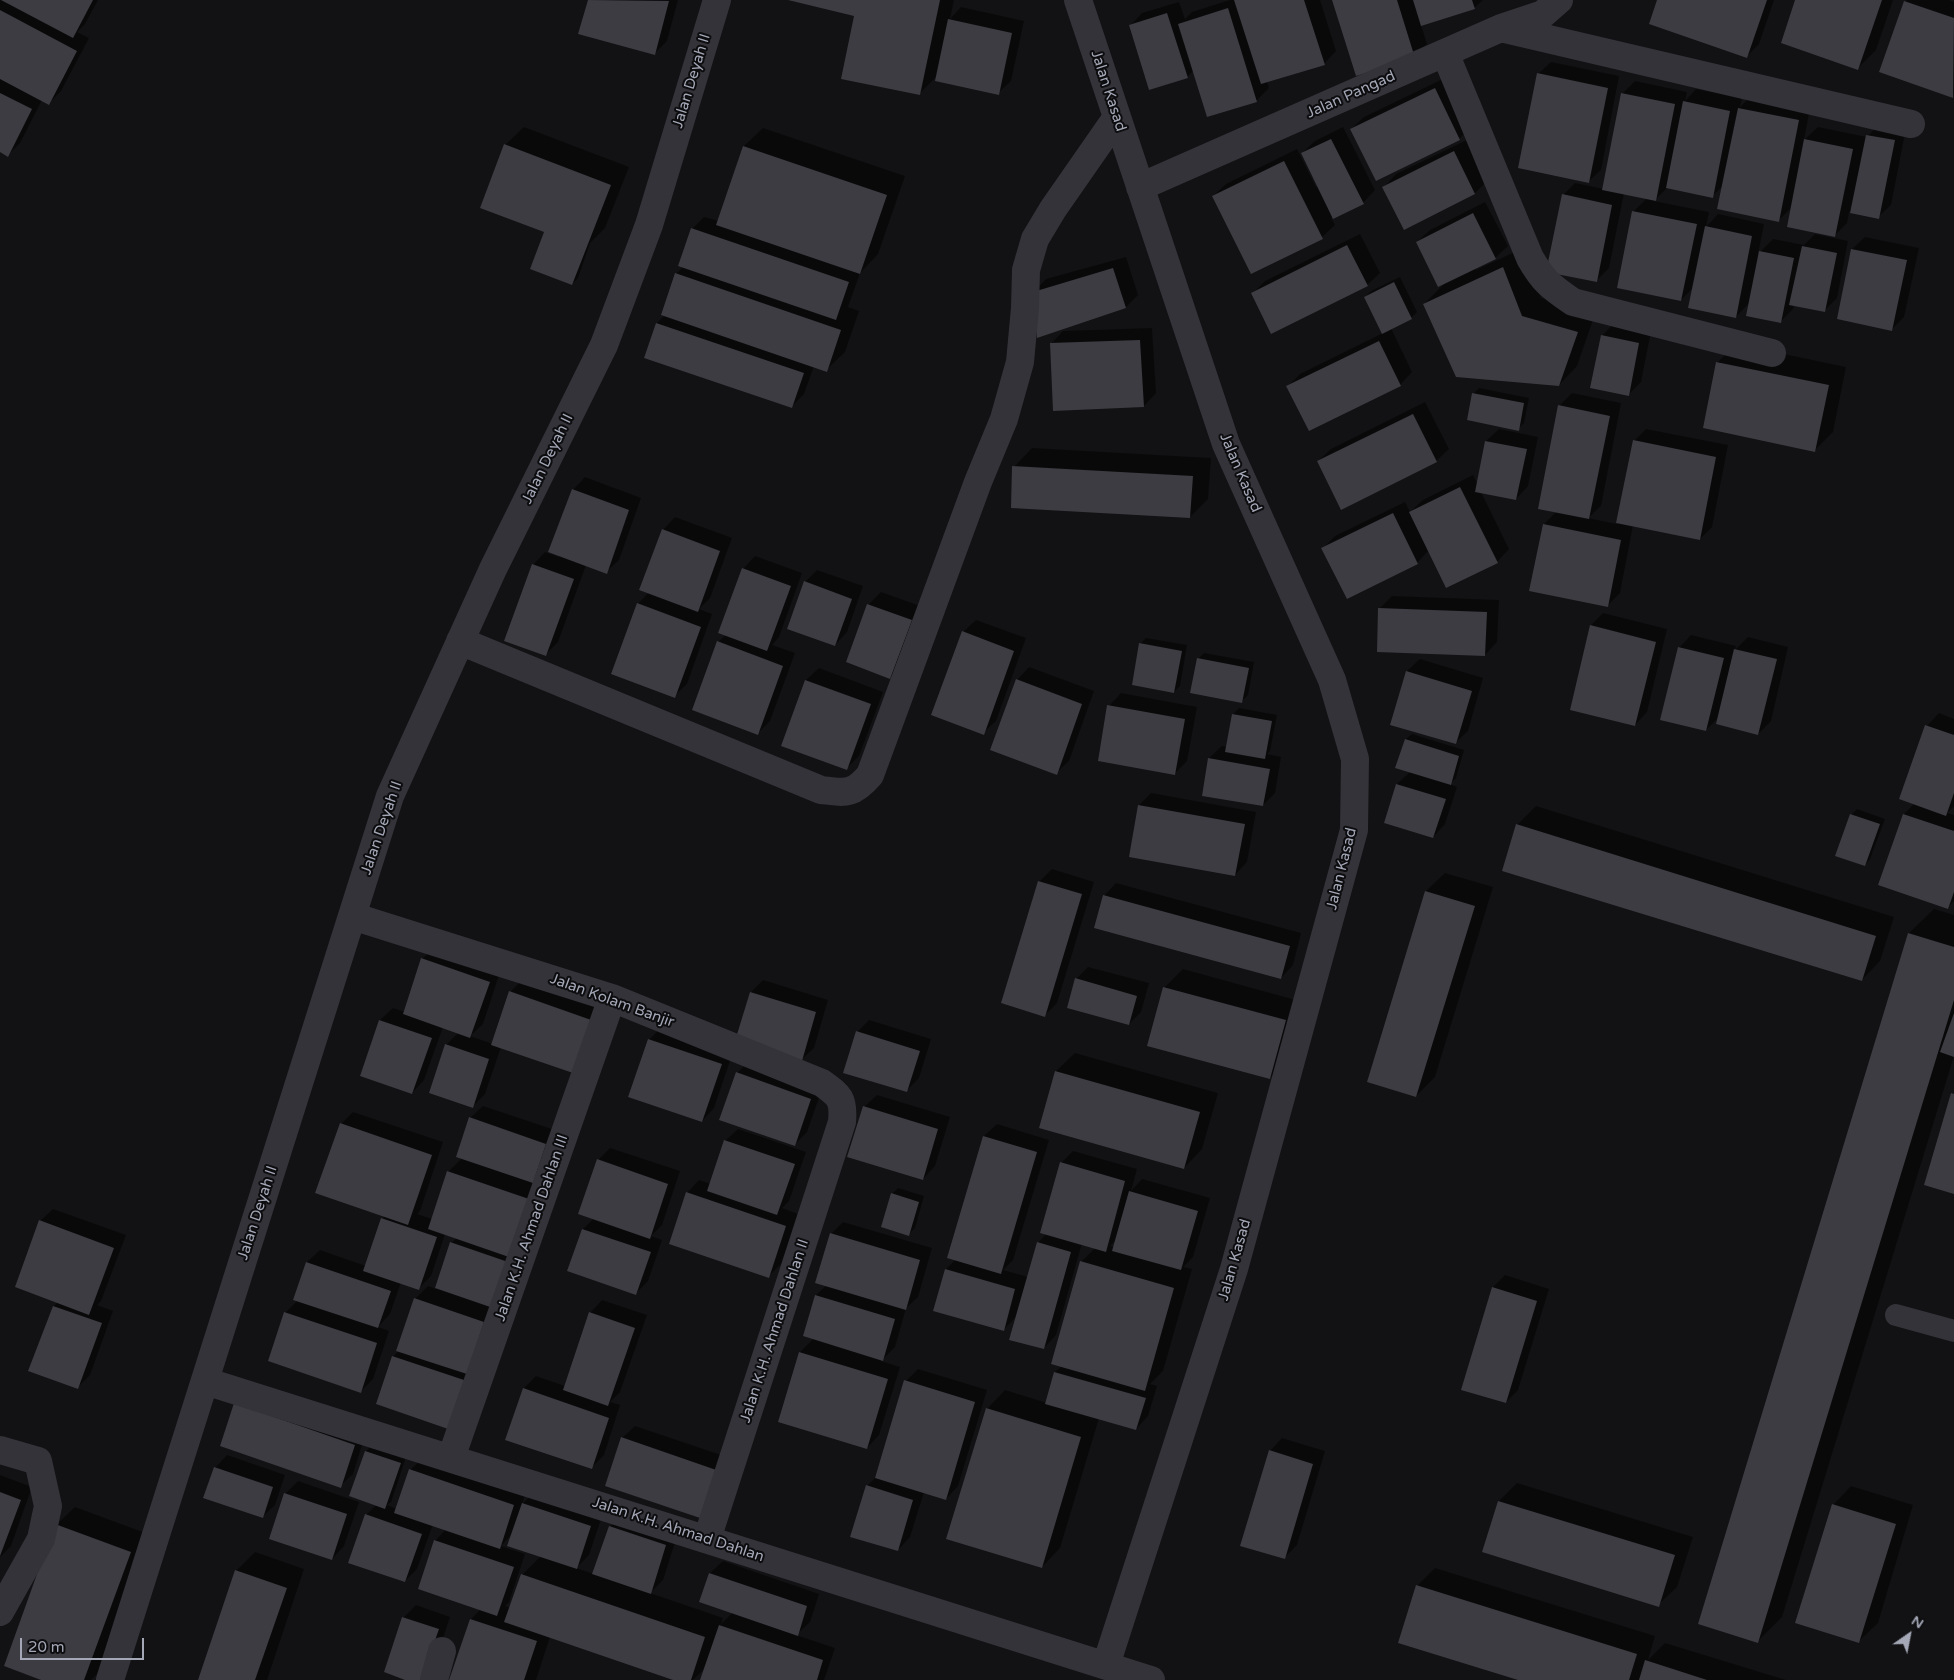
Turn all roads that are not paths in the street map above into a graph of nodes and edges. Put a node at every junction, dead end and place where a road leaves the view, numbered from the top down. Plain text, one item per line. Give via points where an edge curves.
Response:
1 (717, 0) edge
2 (1078, 0) edge
3 (1559, 0) edge
4 (1501, 28) junction
5 (1445, 53) junction
6 (1117, 117) junction
7 (1911, 124) dead end
8 (1140, 187) junction
9 (1772, 353) dead end
10 (460, 641) junction
11 (352, 916) junction
12 (612, 998) junction
13 (842, 1122) joint
14 (1896, 1315) dead end
15 (1954, 1330) edge
16 (205, 1381) junction
17 (0, 1450) edge
18 (451, 1458) junction
19 (707, 1539) junction
20 (0, 1612) edge
21 (442, 1651) dead end
22 (1106, 1665) junction
23 (110, 1680) edge
24 (434, 1680) edge
25 (1151, 1680) edge

1 - 10 street, Jalan Deyah II via 649,225 604,345
2 - 6 street, Jalan Kasad
3 - 4 street, Jalan Pangad via 1543,14
4 - 5 street, Jalan Pangad
4 - 7 street
5 - 8 street, Jalan Pangad
5 - 9 street via 1530,258 1541,277 1554,289 1573,302
6 - 8 street, Jalan Kasad
6 - 10 street via 1035,239 1026,270 1020,362 1004,419 870,775 860,786 849,793 821,790
8 - 22 street, Jalan Kasad via 1226,444 1332,680 1355,759 1354,821 1234,1269
10 - 11 street, Jalan Deyah II via 390,796
11 - 12 street, Jalan Kolam Banjir
11 - 16 street, Jalan Deyah II
12 - 13 street, Jalan Kolam Banjir via 822,1084 838,1094 844,1106
12 - 18 street, Jalan K.H. Ahmad Dahlan III
13 - 19 street, Jalan K.H. Ahmad Dahlan II
14 - 15 lane
16 - 18 street, Jalan K.H. Ahmad Dahlan
16 - 23 street, Jalan Deyah II
17 - 20 street via 38,1461 48,1506 41,1539
18 - 19 street, Jalan K.H. Ahmad Dahlan
19 - 22 street, Jalan K.H. Ahmad Dahlan
21 - 24 street
22 - 25 street, Jalan K.H. Ahmad Dahlan

